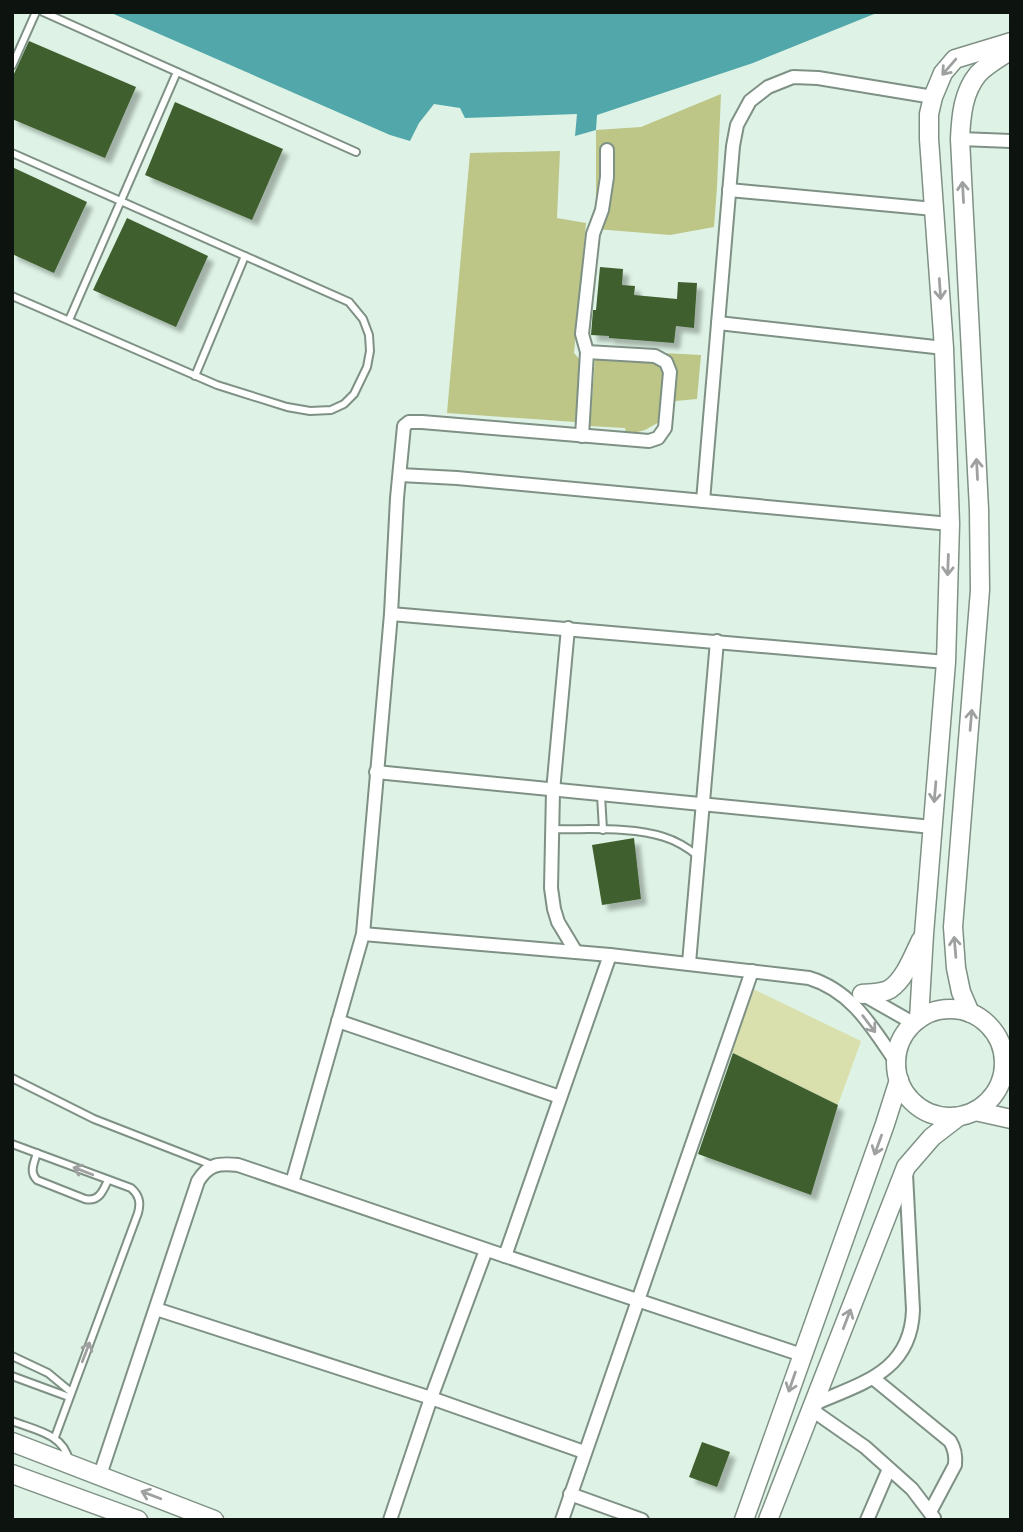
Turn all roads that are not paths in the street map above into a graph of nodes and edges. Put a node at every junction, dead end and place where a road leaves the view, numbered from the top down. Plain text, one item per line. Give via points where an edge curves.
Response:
1 (36, 12) edge
2 (43, 12) edge
3 (1011, 42) edge
4 (1011, 50) edge
5 (12, 66) edge
6 (177, 72) junction
7 (933, 97) junction
8 (960, 139) junction
9 (1011, 141) edge
10 (607, 150) dead end
11 (356, 152) dead end
12 (12, 153) edge
13 (729, 190) junction
14 (121, 201) junction
15 (934, 209) junction
16 (965, 233) junction
17 (936, 234) junction
18 (245, 256) junction
19 (12, 296) edge
20 (69, 320) junction
21 (718, 323) junction
22 (944, 348) junction
23 (587, 352) junction
24 (195, 376) junction
25 (582, 436) junction
26 (400, 475) junction
27 (703, 501) junction
28 (950, 524) junction
29 (391, 614) junction
30 (568, 628) junction
31 (718, 641) junction
32 (946, 662) junction
33 (376, 772) junction
34 (553, 791) junction
35 (601, 795) junction
36 (703, 804) junction
37 (932, 827) junction
38 (552, 829) junction
39 (603, 830) junction
40 (698, 856) junction
41 (363, 934) junction
42 (924, 934) junction
43 (576, 952) junction
44 (610, 955) junction
45 (689, 963) junction
46 (752, 971) junction
47 (838, 990) junction
48 (862, 994) junction
49 (970, 1013) junction
50 (338, 1021) junction
51 (916, 1021) junction
52 (1006, 1056) edge
53 (896, 1062) junction
54 (12, 1078) edge
55 (899, 1080) junction
56 (560, 1097) junction
57 (975, 1111) junction
58 (958, 1117) junction
59 (1011, 1119) edge
60 (12, 1144) edge
61 (37, 1153) junction
62 (213, 1165) junction
63 (906, 1167) junction
64 (108, 1180) junction
65 (292, 1183) junction
66 (486, 1250) junction
67 (505, 1256) junction
68 (639, 1300) junction
69 (156, 1310) junction
70 (802, 1355) junction
71 (12, 1356) edge
72 (12, 1376) edge
73 (873, 1378) junction
74 (70, 1395) junction
75 (431, 1398) junction
76 (813, 1407) junction
77 (12, 1421) edge
78 (55, 1437) junction
79 (12, 1442) edge
80 (584, 1452) junction
81 (70, 1463) junction
82 (888, 1469) junction
83 (12, 1474) edge
84 (100, 1475) junction
85 (570, 1494) junction
86 (932, 1516) edge
87 (138, 1520) edge
88 (214, 1520) edge
89 (390, 1520) edge
90 (562, 1520) edge
91 (642, 1520) edge
92 (744, 1520) edge
93 (768, 1520) edge
94 (867, 1520) edge

1 - 5 lane
2 - 6 lane
3 -> 7 street via 955,58
4 - 8 street via 979,73 965,96
6 - 11 lane
6 - 14 lane
7 - 13 street via 818,78 793,77 768,87 750,101 737,124
7 - 15 street via 929,139
8 - 9 street
16 -> 8 street
10 - 23 street via 607,177 593,234 582,334
12 - 14 lane
13 - 15 street
13 - 21 street
14 - 18 lane
14 - 20 lane
15 - 17 street
16 - 17 street
49 -> 16 street via 956,968 953,927 980,590
17 -> 22 street
18 - 24 lane
18 - 24 lane via 349,302 369,335 367,367 355,394 331,410 287,407
19 - 20 lane
20 - 24 lane
21 - 22 street
21 - 27 street
22 - 28 street
23 - 25 street
23 - 25 street via 655,356 666,362 670,372 665,428 658,438
25 - 26 street via 409,422 404,426
26 - 27 street
26 - 29 street
27 - 28 street
28 -> 32 street
29 - 30 street
29 - 33 street
30 - 31 street
30 - 34 street
31 - 32 street
31 - 36 street
32 -> 37 street
33 - 34 street
33 - 41 street
34 - 35 street
34 - 38 street
35 - 36 street
35 - 39 lane
36 - 37 street
36 - 40 street
37 - 42 street
38 - 39 lane
38 - 43 street via 554,909
39 - 40 lane via 650,833
40 - 45 street
41 - 43 street
41 - 50 street
42 - 48 street via 892,988
42 - 51 street
43 - 44 street
44 - 45 street
44 - 56 street
45 - 46 street
46 - 47 street via 809,978
46 - 68 street
47 - 48 street
47 -> 53 street via 865,1017
48 - 51 street
49 - 51 street via 941,1009
49 - 52 street via 985,1021
50 - 56 street
50 - 65 street
51 - 53 street via 898,1047
52 - 57 street via 999,1085
53 - 55 street
54 - 62 lane via 94,1119
55 - 58 street via 908,1097 922,1109
55 -> 70 street
56 - 67 street
57 - 58 street
57 - 59 street
58 - 63 street via 932,1137
60 - 61 lane
64 -> 61 lane
61 - 64 lane via 32,1170 37,1180 85,1199 99,1196
62 - 65 street via 238,1165
62 - 69 street via 198,1181
63 - 73 street via 911,1331 897,1359
76 -> 63 street
74 -> 64 lane via 140,1206 131,1188
65 - 66 street
66 - 67 street
66 - 75 street
67 - 68 street
68 - 70 street
68 - 80 street
69 - 75 street
69 - 84 street
70 -> 92 street
71 - 74 lane via 48,1373
72 - 74 lane
73 - 76 street
73 - 86 street via 954,1448 954,1465
74 - 78 lane
75 - 80 street
75 - 89 street
76 - 82 street
76 - 93 street
77 - 78 lane
78 - 81 lane
79 - 81 street
80 - 85 street
81 - 84 street
82 - 86 street via 912,1489
82 - 94 street
83 - 87 street
88 -> 84 street
85 - 90 street
85 - 91 street

